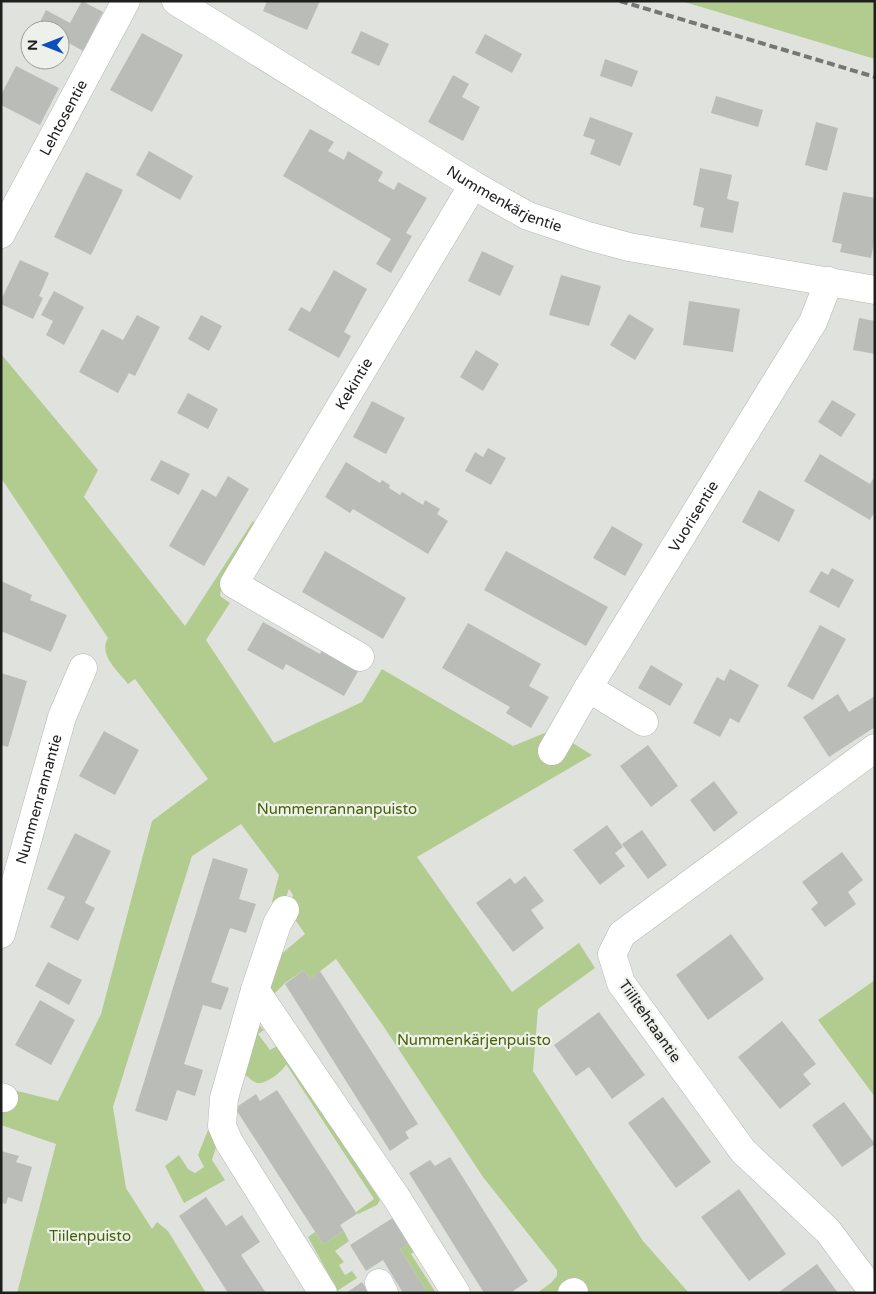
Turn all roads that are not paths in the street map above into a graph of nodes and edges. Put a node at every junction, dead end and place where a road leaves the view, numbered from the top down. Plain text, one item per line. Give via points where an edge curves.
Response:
1 (126, 1) edge
2 (176, 1) edge
3 (473, 185) junction
4 (1, 234) edge
5 (829, 281) junction
6 (875, 290) edge
7 (360, 657) dead end
8 (83, 668) dead end
9 (588, 688) junction
10 (644, 722) dead end
11 (875, 748) edge
12 (552, 751) dead end
13 (285, 910) dead end
14 (1, 934) edge
15 (255, 990) junction
16 (323, 1293) edge
17 (456, 1293) edge
18 (874, 1293) edge

1 - 4 street, Lehtosentie
2 - 3 street, Nummenkärjentie
3 - 5 street, Nummenkärjentie via 528,216 588,236 629,247
3 - 7 street, Kekintie via 234,584
5 - 6 street, Nummenkärjentie
5 - 9 street, Vuorisentie via 813,322
8 - 14 street, Nummenrannantie via 62,717
9 - 10 street
9 - 12 street, Vuorisentie
11 - 18 street, Tiilitehtaantie via 622,934 612,954 621,983 743,1151 828,1230
13 - 15 street via 277,924
15 - 16 street via 224,1098 222,1126
15 - 17 street via 396,1197

